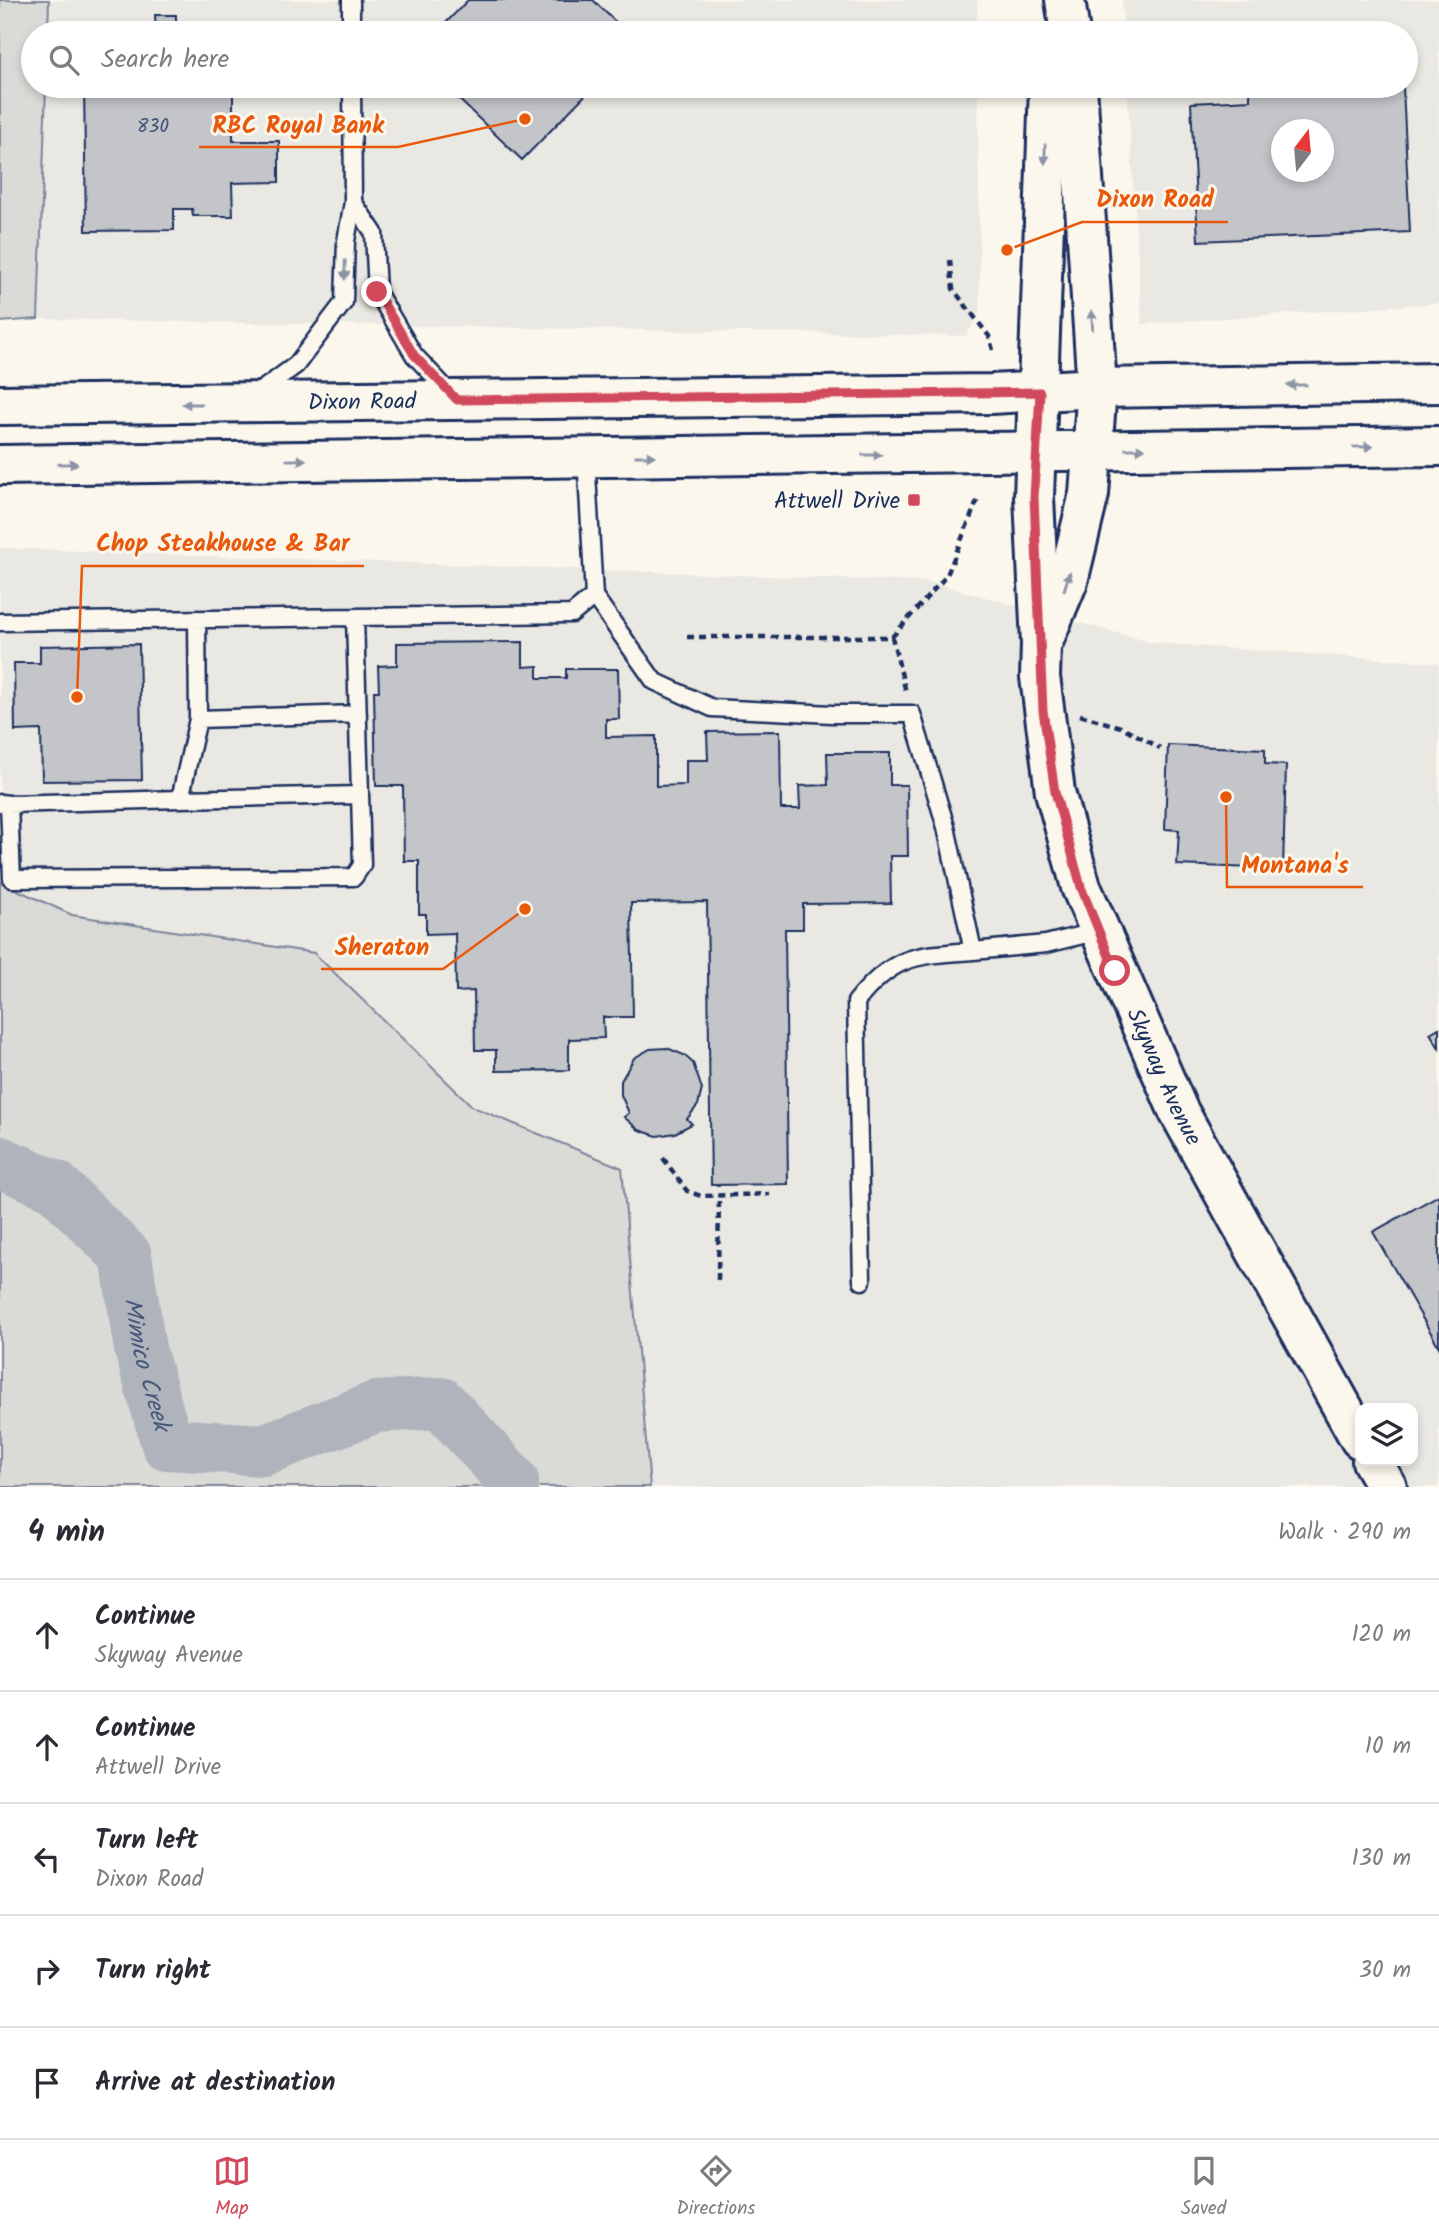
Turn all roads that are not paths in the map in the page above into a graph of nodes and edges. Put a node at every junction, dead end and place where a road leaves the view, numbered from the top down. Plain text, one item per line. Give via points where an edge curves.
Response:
1 (351, 0) edge
2 (1054, 0) edge
3 (1065, 0) edge
4 (351, 21) edge
5 (1053, 21) edge
6 (1068, 21) edge
7 (352, 98) edge
8 (1049, 98) edge
9 (1078, 98) edge
10 (353, 202) junction
11 (1439, 383) edge
12 (1097, 388) junction
13 (1040, 392) junction
14 (457, 400) junction
15 (0, 404) edge
16 (241, 404) junction
17 (1439, 446) edge
18 (1092, 449) junction
19 (1036, 453) junction
20 (586, 456) junction
21 (0, 465) edge
22 (594, 596) junction
23 (355, 617) junction
24 (198, 620) junction
25 (0, 622) edge
26 (1041, 644) junction
27 (358, 714) junction
28 (198, 719) junction
29 (360, 795) junction
30 (180, 799) junction
31 (4, 803) edge
32 (1099, 931) junction
33 (973, 951) junction
34 (862, 1280) dead end
35 (1355, 1430) edge
36 (1375, 1466) edge
37 (1387, 1487) edge

1 - 4 lane
2 - 5 main road
3 - 6 main road
7 - 10 lane
8 -> 13 main road
12 -> 9 main road
10 - 14 lane via 374,233 377,292 414,355
10 -> 16 lane via 346,240 344,302 296,365
11 -> 12 main road, Dixon Road
12 - 13 main road, Dixon Road
12 - 18 main road
13 - 14 main road, Dixon Road
13 - 19 main road
14 - 16 main road, Dixon Road
16 -> 15 main road, Dixon Road
18 -> 17 main road
18 - 19 main road
26 -> 18 main road, Skyway Avenue via 1068,581 1089,494
20 -> 19 main road
19 - 26 main road, Skyway Avenue
21 -> 20 main road
20 - 22 lane
22 - 23 lane via 572,614
22 - 33 lane via 654,681 712,708 912,714 946,827
23 - 24 lane
23 - 27 lane
24 - 25 lane
24 - 28 lane
26 - 32 main road, Skyway Avenue via 1042,702 1055,792 1081,887
27 - 28 lane
27 - 29 lane
28 - 30 lane
29 - 30 lane
29 - 31 lane via 362,865 354,877 12,879
30 - 31 lane
32 - 33 lane via 1046,944
32 - 35 main road, Skyway Avenue via 1178,1110
33 - 34 lane via 925,954 899,962 876,977 856,1002
36 - 37 main road

